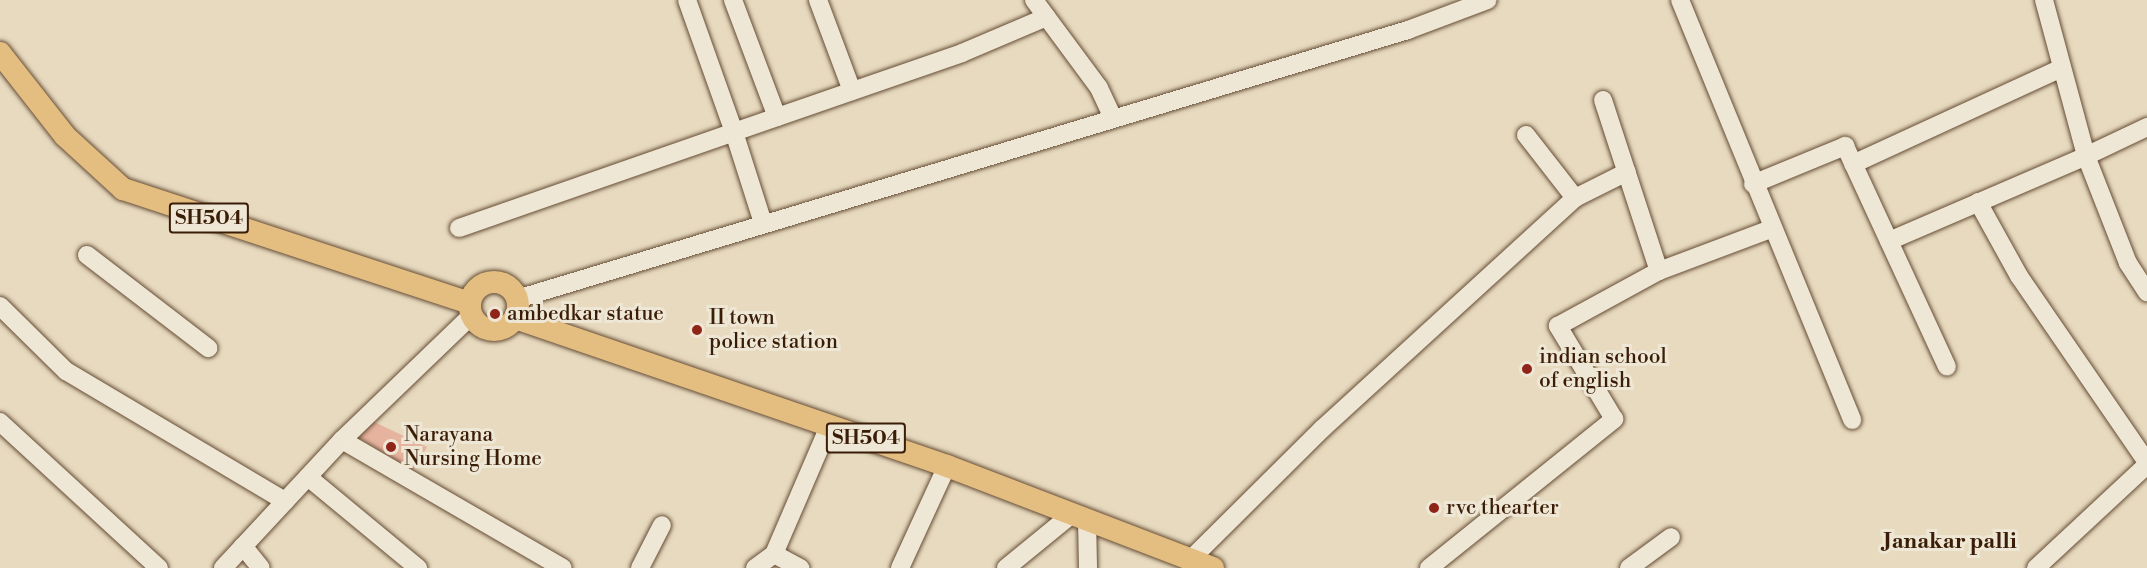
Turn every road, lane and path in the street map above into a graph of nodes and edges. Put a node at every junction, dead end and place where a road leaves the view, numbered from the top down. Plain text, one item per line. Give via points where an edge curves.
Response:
1 (687, 0) edge
2 (733, 0) edge
3 (818, 0) edge
4 (1034, 0) edge
5 (1488, 0) edge
6 (1680, 0) edge
7 (2044, 0) edge
8 (1047, 17) junction
9 (0, 53) edge
10 (2062, 68) junction
11 (852, 91) junction
12 (1603, 100) dead end
13 (777, 117) junction
14 (1113, 118) junction
15 (2147, 128) edge
16 (734, 132) junction
17 (1526, 135) dead end
18 (2086, 156) junction
19 (1853, 164) junction
20 (1627, 172) junction
21 (1753, 184) junction
22 (1575, 198) junction
23 (1978, 202) junction
24 (763, 223) junction
25 (459, 228) dead end
26 (1771, 229) junction
27 (1888, 241) junction
28 (87, 255) dead end
29 (1659, 271) junction
30 (2147, 292) edge
31 (0, 306) edge
32 (516, 308) junction
33 (471, 309) junction
34 (208, 348) dead end
35 (1947, 367) dead end
36 (1852, 420) dead end
37 (0, 422) edge
38 (829, 426) junction
39 (342, 440) junction
40 (2147, 464) edge
41 (947, 466) junction
42 (308, 477) junction
43 (285, 501) junction
44 (1080, 517) junction
45 (662, 525) dead end
46 (1671, 537) dead end
47 (243, 546) junction
48 (774, 554) junction
49 (1191, 559) junction
50 (159, 568) edge
51 (223, 568) edge
52 (261, 568) edge
53 (418, 568) edge
54 (563, 568) edge
55 (640, 568) edge
56 (755, 568) edge
57 (800, 568) edge
58 (900, 568) edge
59 (1006, 568) edge
60 (1088, 568) edge
61 (1213, 568) edge
62 (1429, 568) edge
63 (1629, 568) edge
64 (2036, 568) edge

1 - 16 street
2 - 13 street
3 - 11 street
4 - 8 street
5 - 14 street via 1408,30
6 - 21 street
7 - 10 street
8 - 11 street
8 - 14 street via 1099,88
9 - 33 main road, SH504 via 64,136 123,189
10 - 18 street
10 - 19 street
11 - 13 street
12 - 20 street
13 - 16 street
14 - 24 street
15 - 18 street
16 - 24 street
16 - 25 street
17 - 22 street
18 - 23 street
18 - 30 street via 2128,263
19 - 21 street via 1845,146
19 - 27 street
20 - 22 street
20 - 29 street
21 - 26 street
22 - 49 street via 1475,296 1322,429
23 - 27 street
23 - 40 street via 2019,276
24 - 32 street
26 - 29 street
26 - 36 street
27 - 35 street
28 - 34 street
29 - 62 street via 1558,326 1614,419
31 - 43 street via 66,370
32 - 33 main road, SH504 via 492,330
32 - 33 main road, SH504 via 508,287 488,283
32 - 38 main road, SH504
33 - 39 street
37 - 50 street
38 - 41 main road, SH504
38 - 48 street
39 - 42 street
39 - 54 street
40 - 64 street
41 - 44 main road, SH504
41 - 58 street
42 - 43 street
42 - 53 street
43 - 47 street
44 - 49 main road, SH504
44 - 59 street
44 - 60 street
45 - 55 street
46 - 63 street
47 - 51 street
47 - 52 street
48 - 56 street
48 - 57 street
49 - 61 main road, SH504

